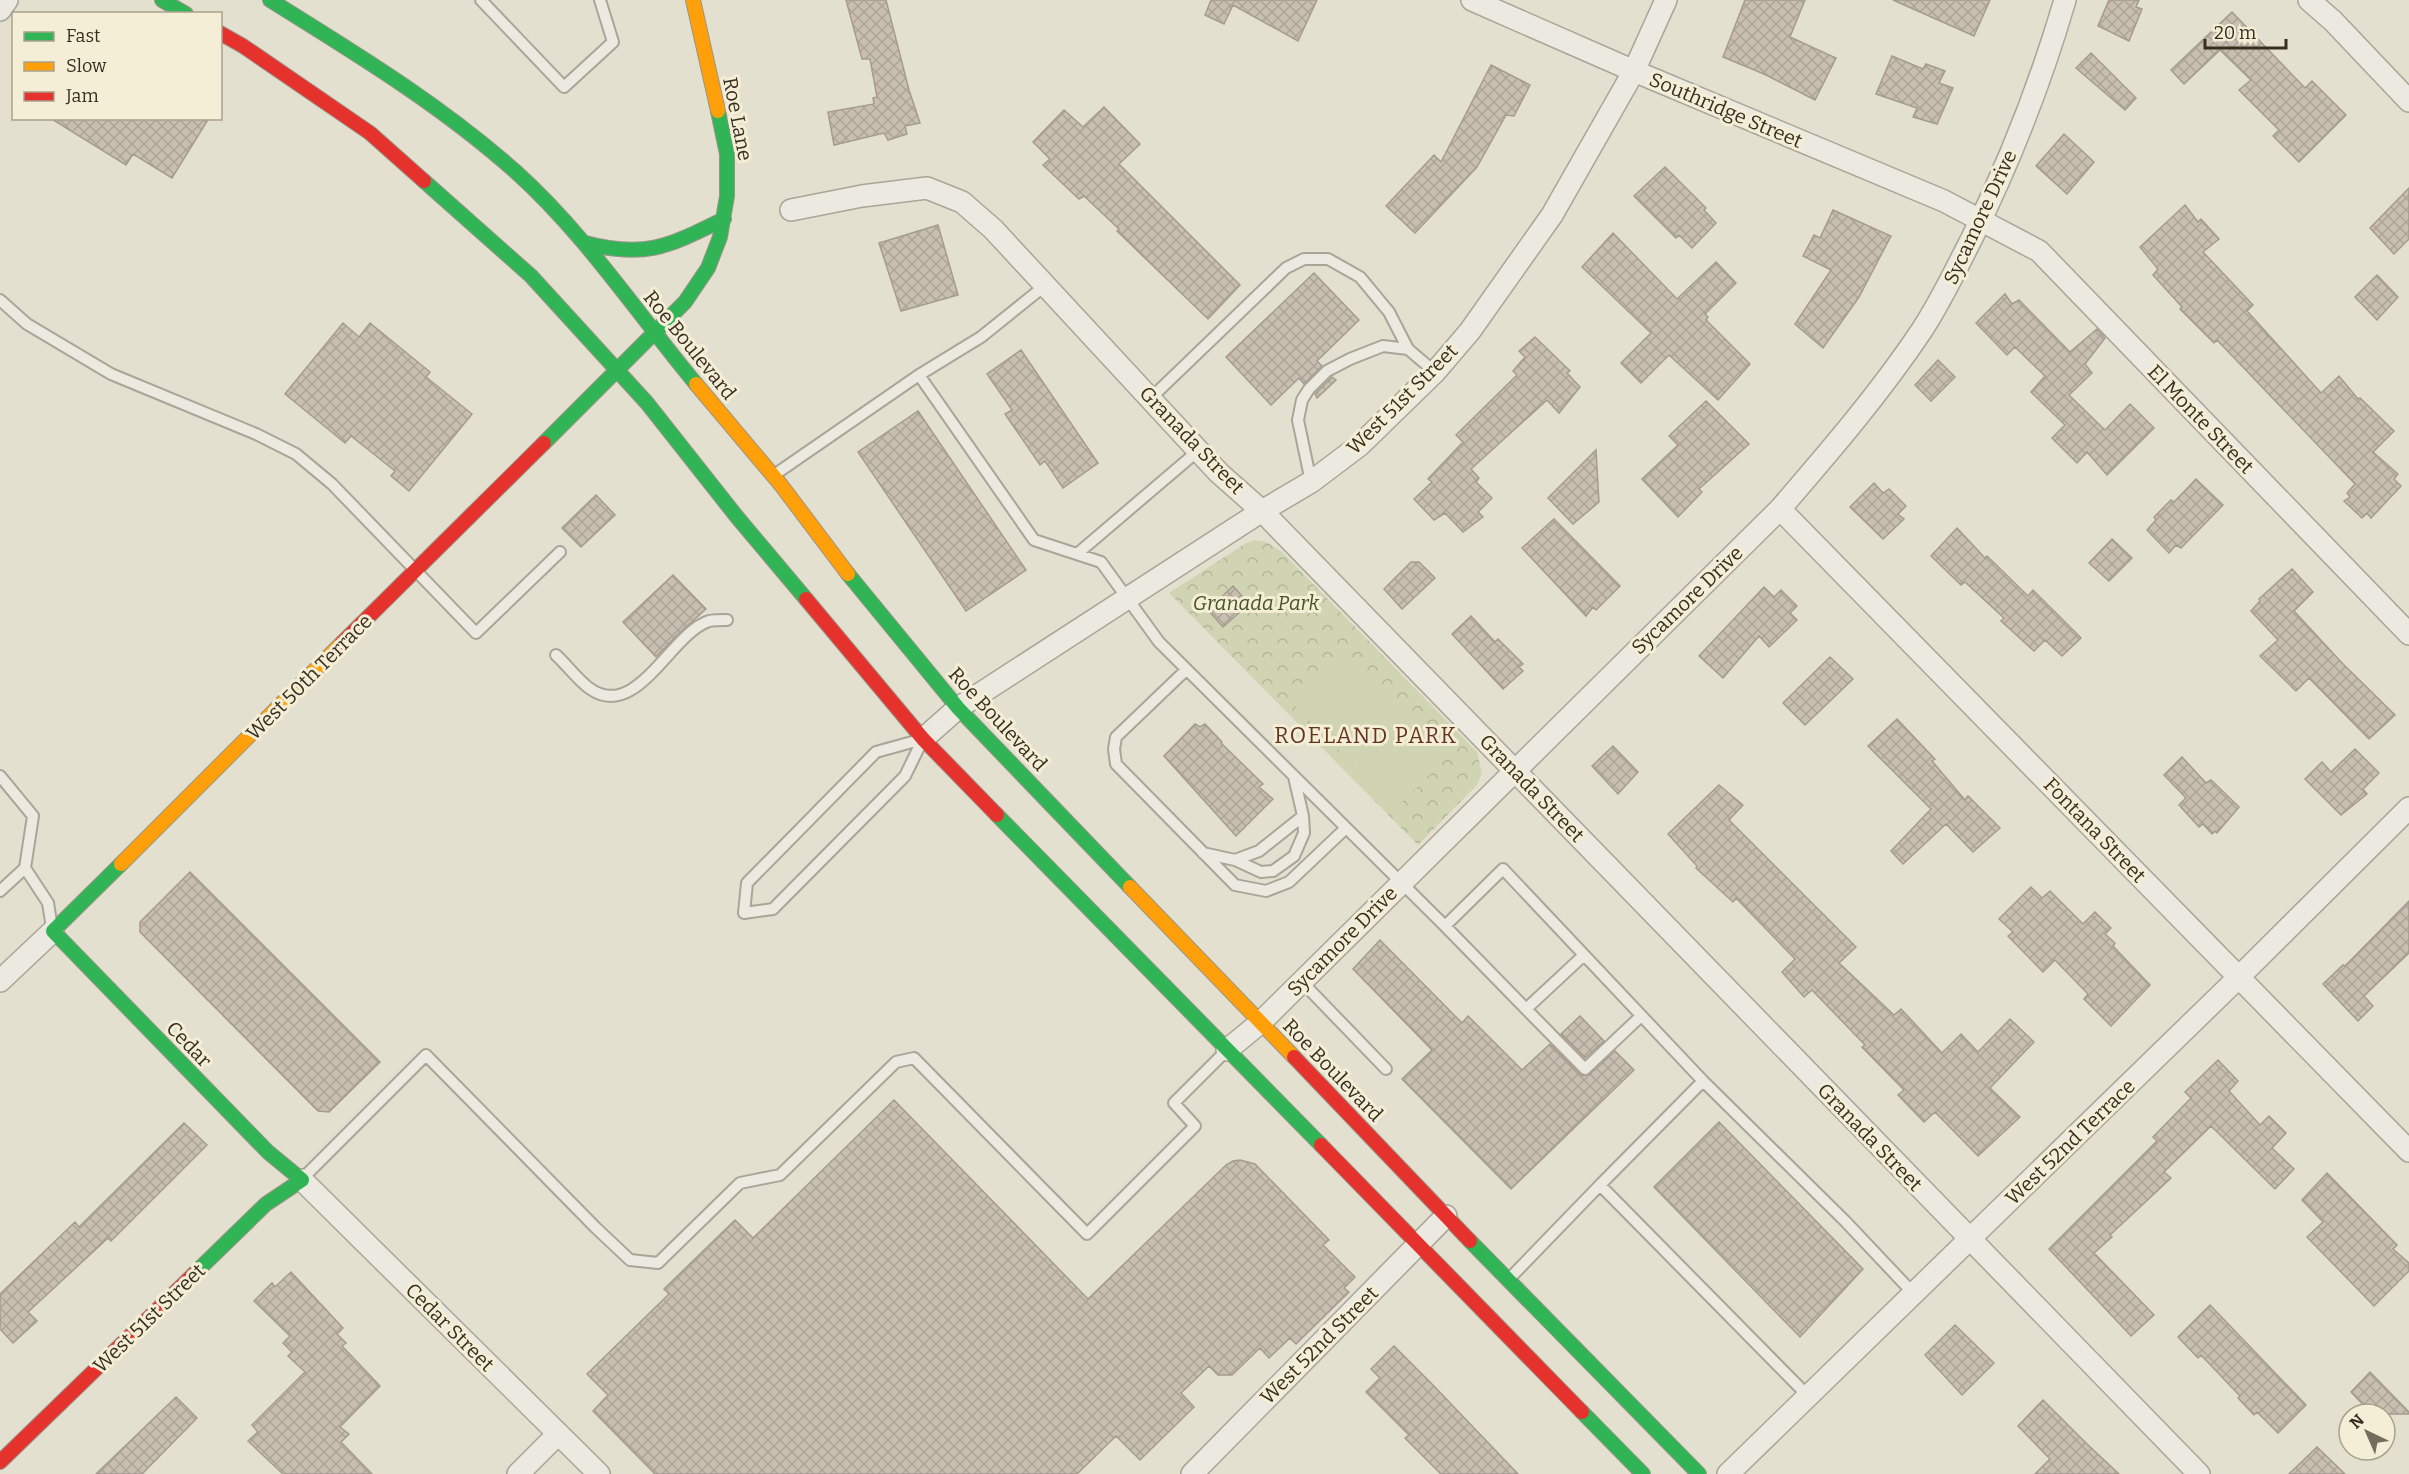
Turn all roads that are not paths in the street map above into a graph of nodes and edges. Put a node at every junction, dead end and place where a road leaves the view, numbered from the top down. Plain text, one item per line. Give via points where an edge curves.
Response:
1 (7, 0) edge
2 (162, 0) edge
3 (270, 0) edge
4 (482, 0) edge
5 (600, 0) edge
6 (693, 0) edge
7 (1472, 0) edge
8 (1666, 0) edge
9 (2065, 0) edge
10 (2309, 0) edge
11 (0, 10) edge
12 (183, 12) edge
13 (222, 34) edge
14 (1634, 71) junction
15 (2409, 101) edge
16 (791, 210) dead end
17 (724, 219) junction
18 (1981, 219) junction
19 (585, 243) junction
20 (1047, 284) junction
21 (0, 300) edge
22 (654, 333) junction
23 (1408, 348) junction
24 (615, 370) junction
25 (1434, 372) junction
26 (919, 375) junction
27 (1151, 398) junction
28 (1199, 450) junction
29 (774, 475) junction
30 (1311, 482) junction
31 (1780, 509) junction
32 (1262, 511) junction
33 (560, 552) dead end
34 (1077, 554) junction
35 (416, 572) junction
36 (1127, 599) junction
37 (727, 620) dead end
38 (2409, 634) edge
39 (556, 655) dead end
40 (1186, 670) junction
41 (958, 708) junction
42 (923, 740) junction
43 (1514, 770) junction
44 (0, 776) edge
45 (1294, 777) junction
46 (2409, 808) edge
47 (1303, 816) junction
48 (1346, 828) junction
49 (1203, 852) junction
50 (1235, 860) junction
51 (25, 868) junction
52 (1401, 883) junction
53 (0, 891) edge
54 (1445, 926) junction
55 (53, 931) junction
56 (1584, 955) junction
57 (2240, 977) junction
58 (0, 981) edge
59 (1302, 982) junction
60 (1526, 1009) junction
61 (1641, 1016) junction
62 (1260, 1023) junction
63 (1227, 1050) junction
64 (1386, 1069) dead end
65 (1703, 1081) junction
66 (2409, 1151) edge
67 (302, 1180) junction
68 (1600, 1185) junction
69 (1446, 1216) junction
70 (1969, 1239) junction
71 (1417, 1245) junction
72 (1508, 1279) junction
73 (1912, 1293) junction
74 (1808, 1396) junction
75 (558, 1434) junction
76 (0, 1462) edge
77 (518, 1474) edge
78 (599, 1474) edge
79 (1192, 1474) edge
80 (1643, 1474) edge
81 (1699, 1474) edge
82 (1728, 1474) edge
83 (2199, 1474) edge

1 - 11 street
2 - 12 main road
3 - 19 main road, Roe Boulevard via 448,116 517,173
4 - 5 lane via 564,87 613,42
6 - 17 main road, Roe Lane via 727,154 730,180
7 - 14 street, Southridge Street
8 - 14 street, West 51st Street
9 - 18 street, Sycamore Drive via 2013,150
10 - 15 street
13 - 24 main road via 370,133 531,276
14 - 18 street, Southridge Street
14 - 25 street, West 51st Street via 1552,215 1470,331
16 - 20 street, Granada Street via 927,188 963,202
17 - 19 main road via 682,238 636,251
17 - 22 main road, Roe Lane via 710,264 685,302
18 - 31 street, Sycamore Drive via 1922,330 1852,426
18 - 38 street, El Monte Street via 2039,251
19 - 22 main road, Roe Boulevard
20 - 26 lane via 981,337
20 - 27 street, Granada Street
21 - 35 lane via 27,324 111,375 296,454 332,484
22 - 24 main road, Roe Lane
22 - 29 main road, Roe Boulevard
23 - 25 lane
23 - 27 lane via 1389,312 1360,277 1328,259 1304,259 1286,267
23 - 30 lane via 1383,346 1350,359 1327,371 1309,389 1298,420
24 - 35 main road, West 50th Terrace
24 - 42 main road via 647,403
25 - 30 street, West 51st Street via 1360,445
26 - 29 lane
26 - 34 lane via 1034,540
27 - 28 street, Granada Street
28 - 32 street, Granada Street
28 - 34 lane
29 - 41 main road, Roe Boulevard via 822,542
30 - 32 street, West 51st Street
31 - 43 street, Sycamore Drive
31 - 57 street, Fontana Street
32 - 36 street, West 51st Street
32 - 43 street, Granada Street
33 - 35 lane via 476,633
34 - 36 lane via 1101,562
35 - 55 main road, West 50th Terrace
36 - 40 lane
36 - 41 street, West 51st Street
37 - 39 lane via 708,621 692,631 637,687 621,694 606,696 590,689
40 - 45 lane
40 - 49 lane via 1116,737 1114,749 1116,764
41 - 42 street, West 51st Street
41 - 62 main road, Roe Boulevard
42 - 42 lane via 876,752 747,883 744,913 774,909 905,777
42 - 63 main road
43 - 52 street, Sycamore Drive
43 - 70 street, Granada Street
44 - 51 lane via 33,816
45 - 47 lane
45 - 48 lane
46 - 57 street, West 52nd Terrace
47 - 50 lane via 1259,851
47 - 50 lane via 1304,833 1294,856 1273,871 1261,872
48 - 49 lane via 1289,882 1266,891 1234,885
48 - 52 lane
49 - 50 lane
51 - 53 lane
51 - 55 lane via 48,903
52 - 54 lane
52 - 59 street, Sycamore Drive
54 - 56 lane via 1503,869
54 - 60 lane
55 - 58 street, West 50th Terrace
55 - 67 main road, Cedar via 268,1152
56 - 60 lane
56 - 61 lane
57 - 66 street, Fontana Street
57 - 70 street, West 52nd Terrace
59 - 62 street, Sycamore Drive
59 - 64 lane
60 - 61 lane via 1585,1069
61 - 65 lane
62 - 63 street, Sycamore Drive
62 - 69 main road, Roe Boulevard
63 - 67 lane, Sycamore Drive via 1174,1103 1195,1126 1087,1234 914,1058 896,1062 780,1175 740,1183 658,1263 630,1260 426,1055
63 - 71 main road
65 - 68 lane
65 - 73 lane
67 - 75 street, Cedar Street
67 - 76 main road, West 51st Street via 266,1204
68 - 72 lane
68 - 74 lane
69 - 71 street, West 52nd Street
69 - 72 main road, Roe Boulevard
70 - 73 street, West 52nd Terrace
70 - 83 street, Granada Street
71 - 79 street, West 52nd Street
71 - 80 main road
72 - 81 main road, Roe Boulevard
73 - 74 street, West 52nd Terrace
74 - 82 street, West 52nd Terrace
75 - 77 street
75 - 78 street, Cedar Street

